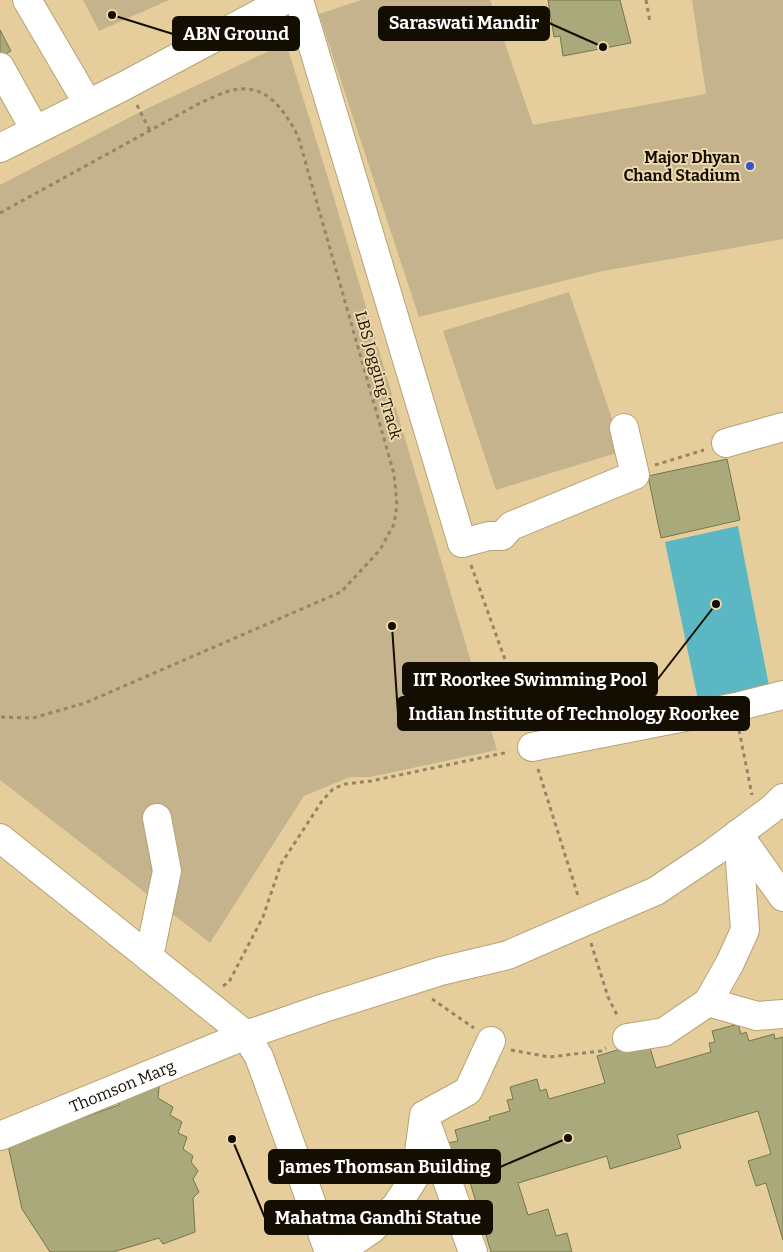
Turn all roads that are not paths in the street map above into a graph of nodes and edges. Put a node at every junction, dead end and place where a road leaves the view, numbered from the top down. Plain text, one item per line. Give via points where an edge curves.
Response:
1 (27, 0) edge
2 (285, 0) edge
3 (300, 0) edge
4 (0, 67) edge
5 (88, 104) junction
6 (35, 130) junction
7 (0, 148) edge
8 (783, 427) edge
9 (624, 428) dead end
10 (726, 444) road end
11 (783, 696) edge
12 (532, 747) road end
13 (783, 798) edge
14 (157, 818) dead end
15 (747, 827) junction
16 (0, 838) edge
17 (783, 898) edge
18 (149, 957) junction
19 (708, 1002) junction
20 (783, 1014) edge
21 (246, 1035) junction
22 (627, 1038) dead end
23 (491, 1041) dead end
24 (424, 1115) junction
25 (0, 1136) edge
26 (330, 1252) edge
27 (338, 1252) edge
28 (473, 1252) edge

1 - 5 street
2 - 5 street
3 - 9 street via 465,551 489,536 502,536 511,526 635,475
4 - 6 street
5 - 6 street
6 - 7 street
8 - 10 street
11 - 12 street
13 - 15 street, Thomson Marg
14 - 18 street via 167,871
15 - 17 street
15 - 19 street via 745,930
15 - 21 street, Thomson Marg via 656,890 508,955 441,971
16 - 18 street
18 - 21 street
19 - 20 street via 757,1016
19 - 22 street via 664,1032
21 - 25 street, Thomson Marg
21 - 26 street via 259,1057
23 - 24 street via 468,1091
24 - 27 street via 416,1175 396,1206 372,1229
24 - 28 street

